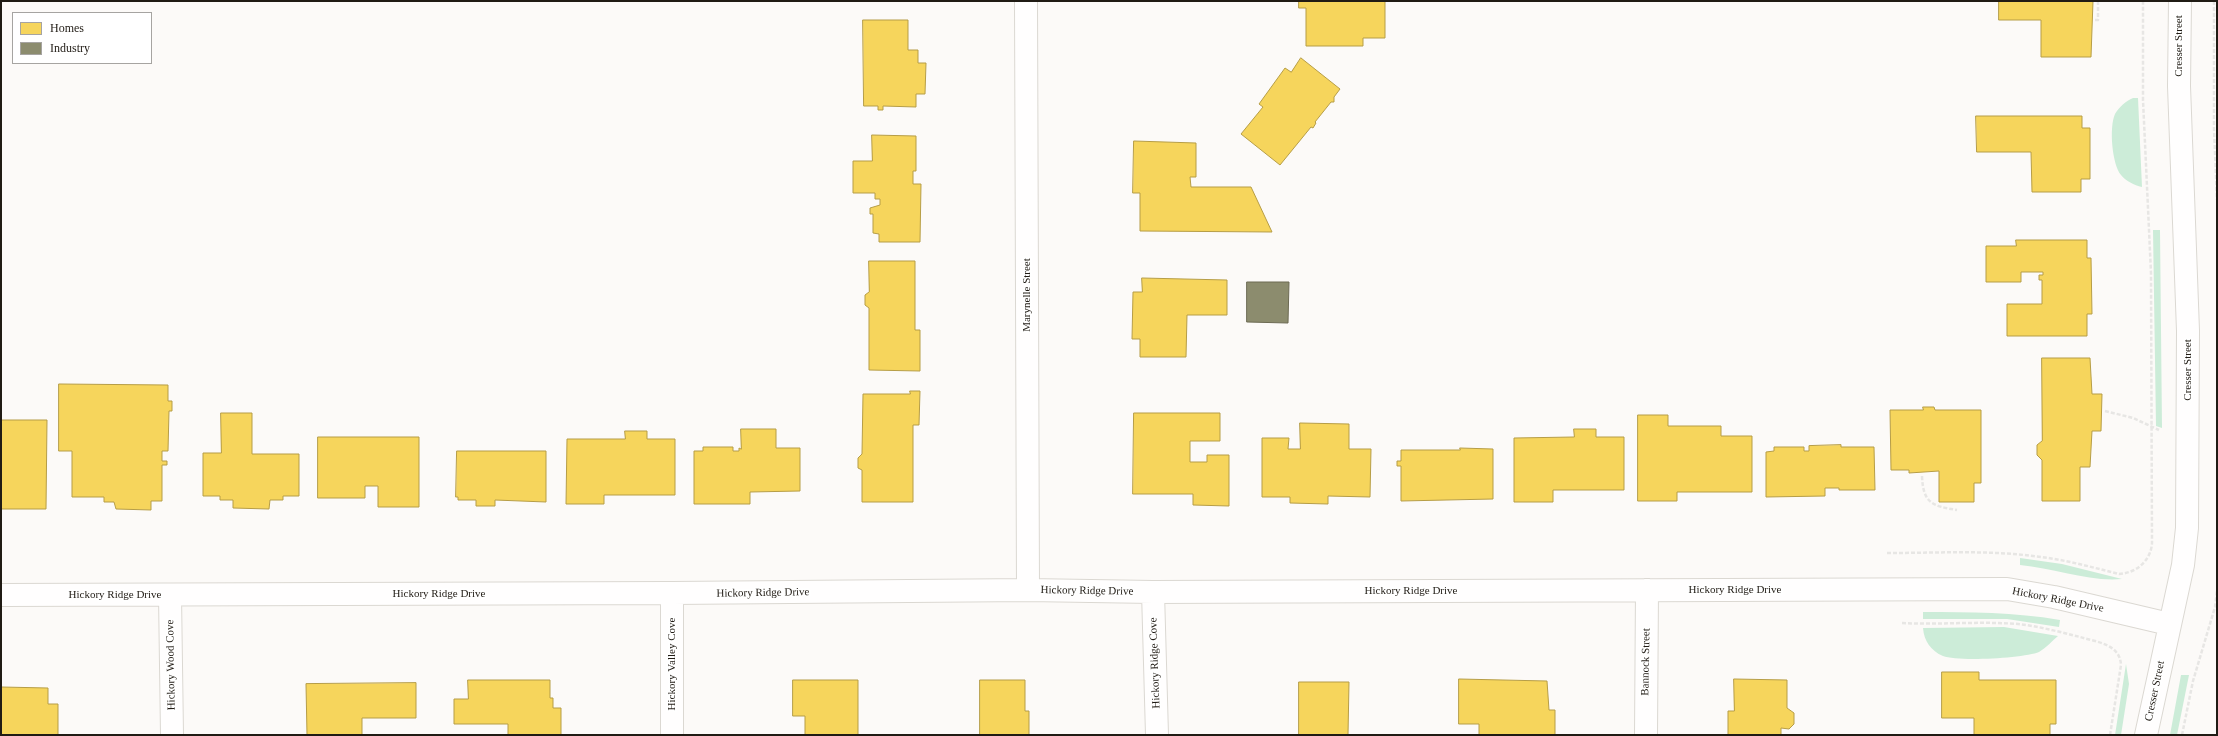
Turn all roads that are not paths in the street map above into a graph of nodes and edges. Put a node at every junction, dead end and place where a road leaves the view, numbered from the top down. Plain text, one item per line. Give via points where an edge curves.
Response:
1 (1026, 1) edge
2 (2180, 1) edge
3 (1028, 590) junction
4 (1647, 590) junction
5 (1153, 592) junction
6 (672, 593) junction
7 (170, 594) junction
8 (1, 595) edge
9 (2169, 624) junction
10 (172, 735) edge
11 (672, 735) edge
12 (1158, 735) edge
13 (1646, 735) edge
14 (2146, 735) edge

1 - 3 street, Marynelle Street
2 - 9 street, Cresser Street via 2180,130 2188,323 2187,528 2183,565
3 - 5 street, Hickory Ridge Drive
3 - 6 street, Hickory Ridge Drive
4 - 5 street, Hickory Ridge Drive
4 - 9 street, Hickory Ridge Drive via 2008,589
4 - 13 street, Bannock Street
5 - 12 street, Hickory Ridge Cove
6 - 7 street, Hickory Ridge Drive
6 - 11 street, Hickory Valley Cove
7 - 8 street, Hickory Ridge Drive
7 - 10 street, Hickory Wood Cove
9 - 14 street, Cresser Street

